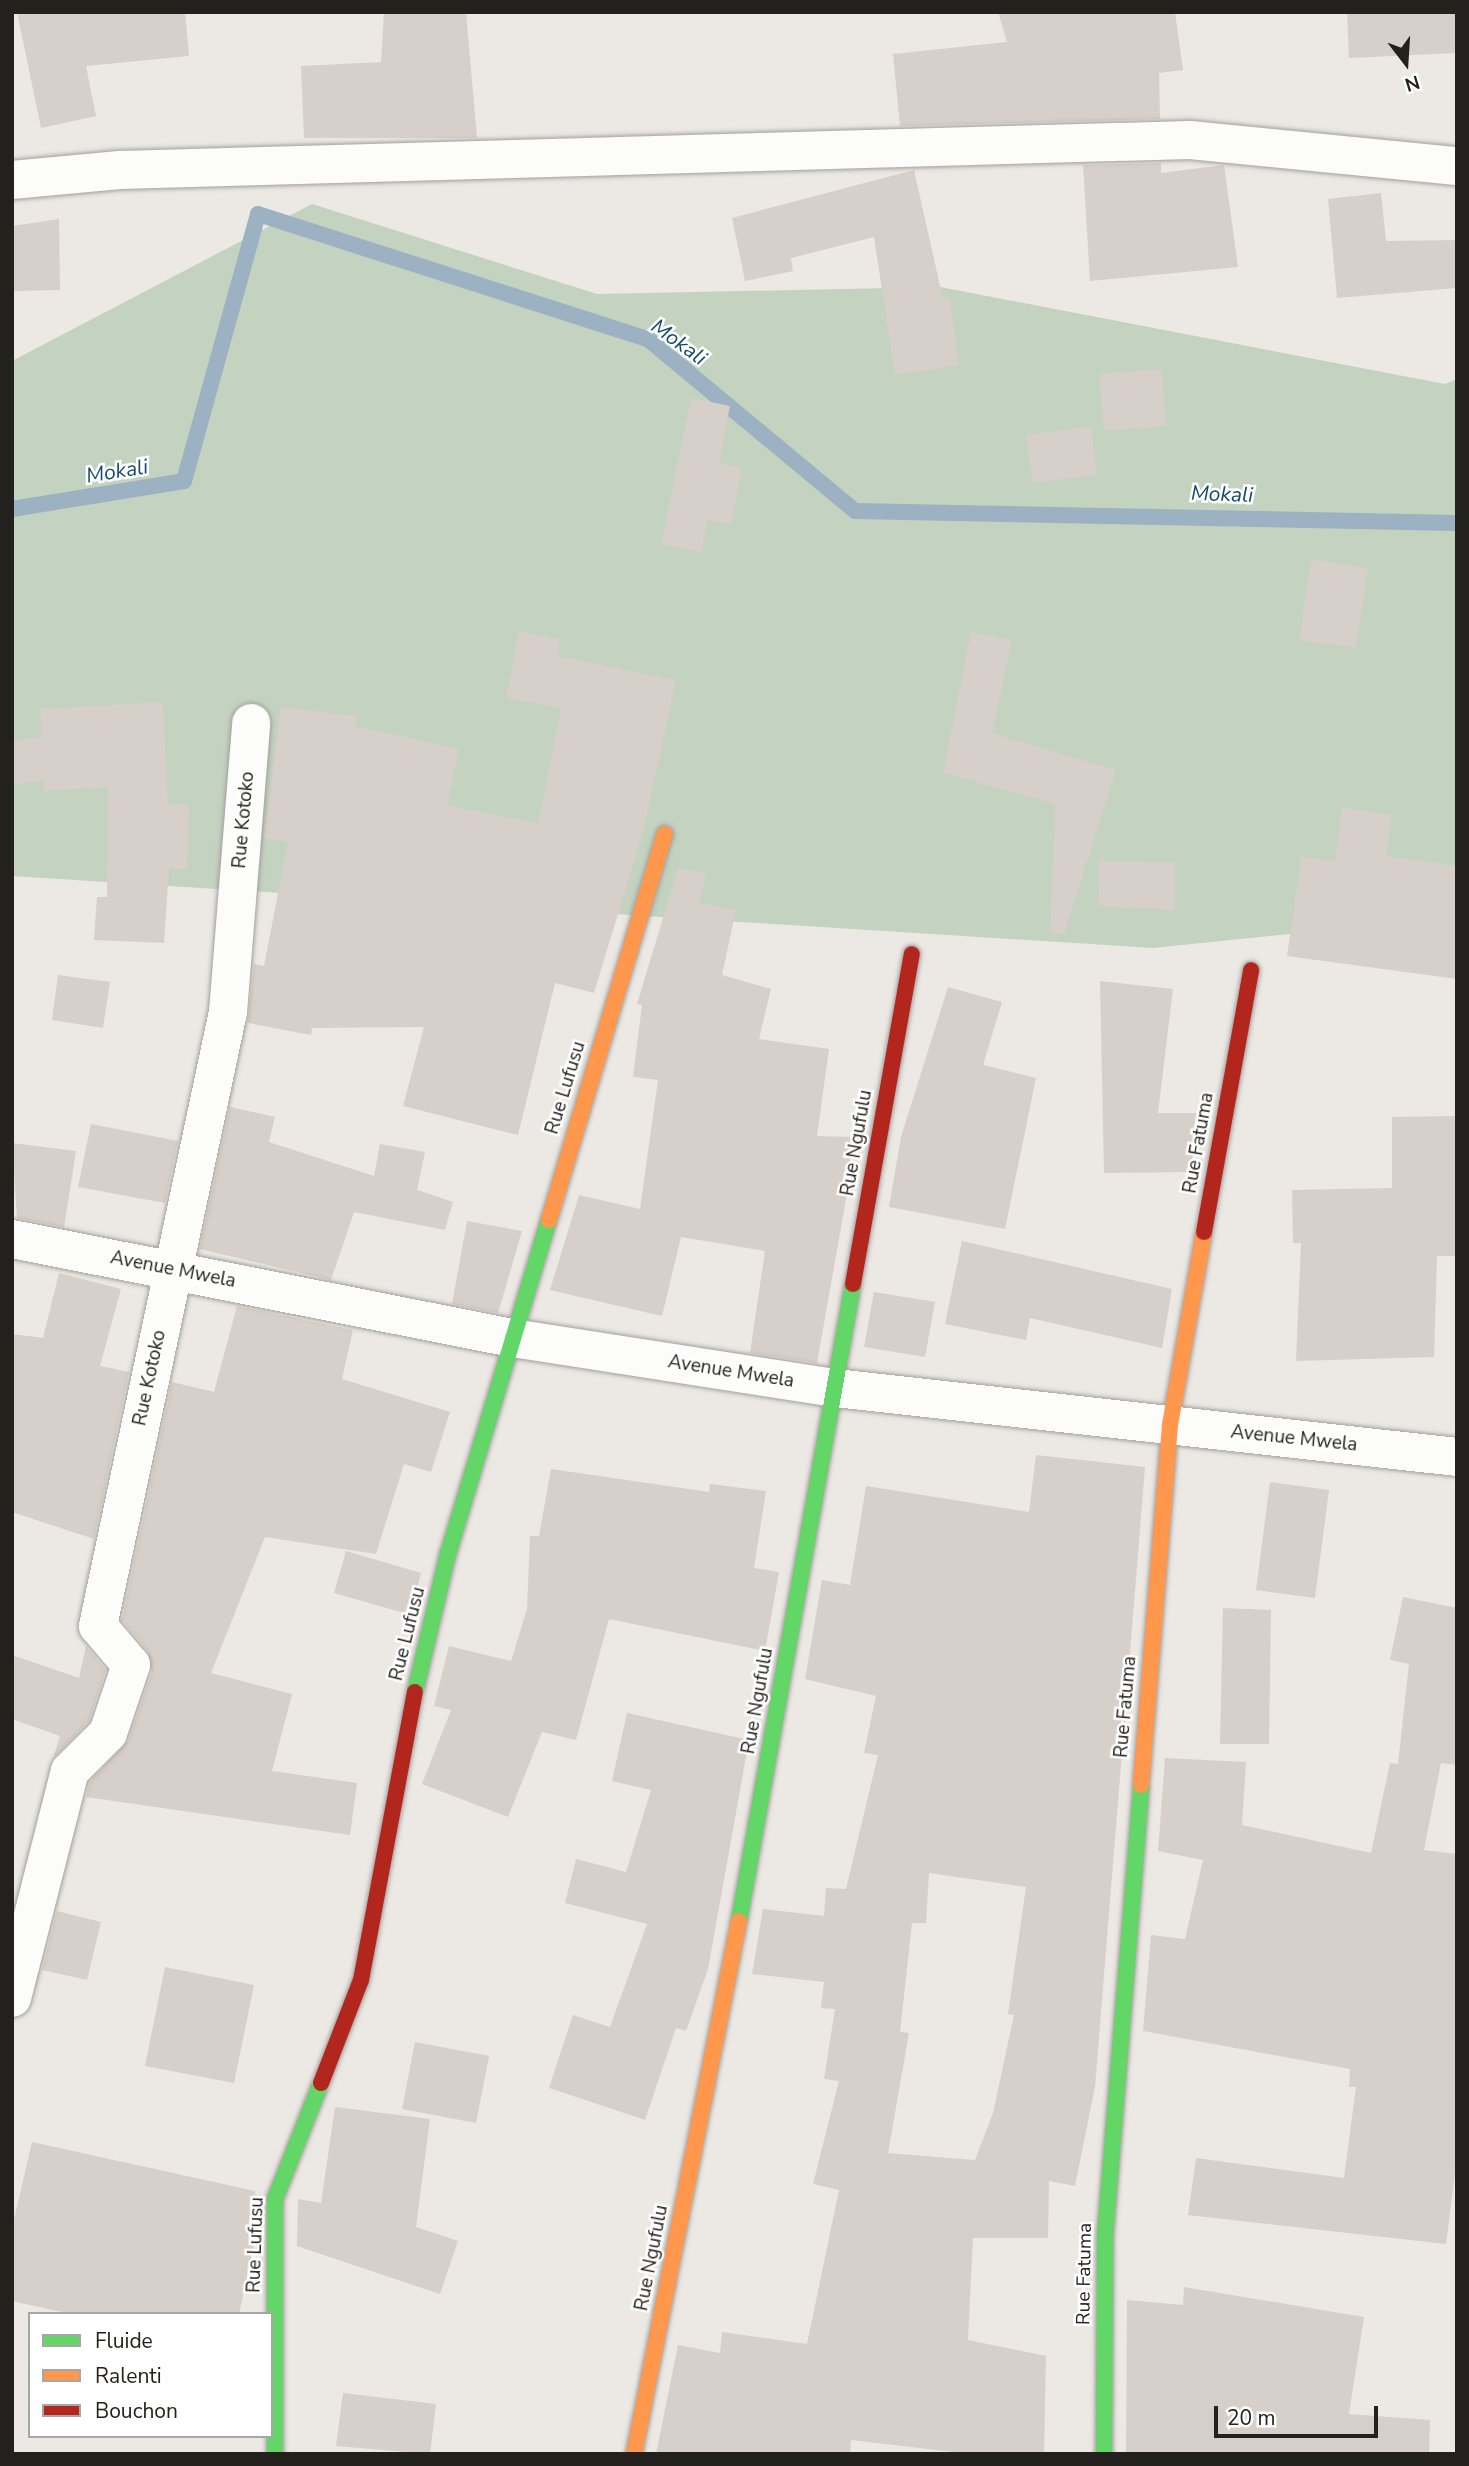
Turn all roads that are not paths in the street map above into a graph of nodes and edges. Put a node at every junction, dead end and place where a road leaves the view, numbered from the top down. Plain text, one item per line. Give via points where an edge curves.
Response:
1 (1457, 166) edge
2 (12, 180) edge
3 (251, 723) dead end
4 (665, 834) dead end
5 (912, 954) dead end
6 (1251, 970) dead end
7 (12, 1239) edge
8 (173, 1270) junction
9 (512, 1338) junction
10 (835, 1388) junction
11 (1170, 1425) junction
12 (1457, 1457) edge
13 (12, 1998) edge
14 (275, 2454) edge
15 (634, 2454) edge
16 (1104, 2454) edge

1 - 2 street via 1190,140 134,170
3 - 8 street, Rue Kotoko via 228,1012
4 - 9 street, Rue Lufusu
5 - 10 street, Rue Ngufulu
6 - 11 street, Rue Fatuma
7 - 8 street, Avenue Mwela
8 - 9 street, Avenue Mwela
8 - 13 street, Rue Kotoko via 98,1626 131,1665 108,1733 70,1771
9 - 10 street, Avenue Mwela
9 - 14 street, Rue Lufusu via 448,1554 402,1748 361,1980 275,2199
10 - 11 street, Avenue Mwela
10 - 15 street, Rue Ngufulu via 730,1972
11 - 12 street, Avenue Mwela
11 - 16 street, Rue Fatuma via 1105,2237

